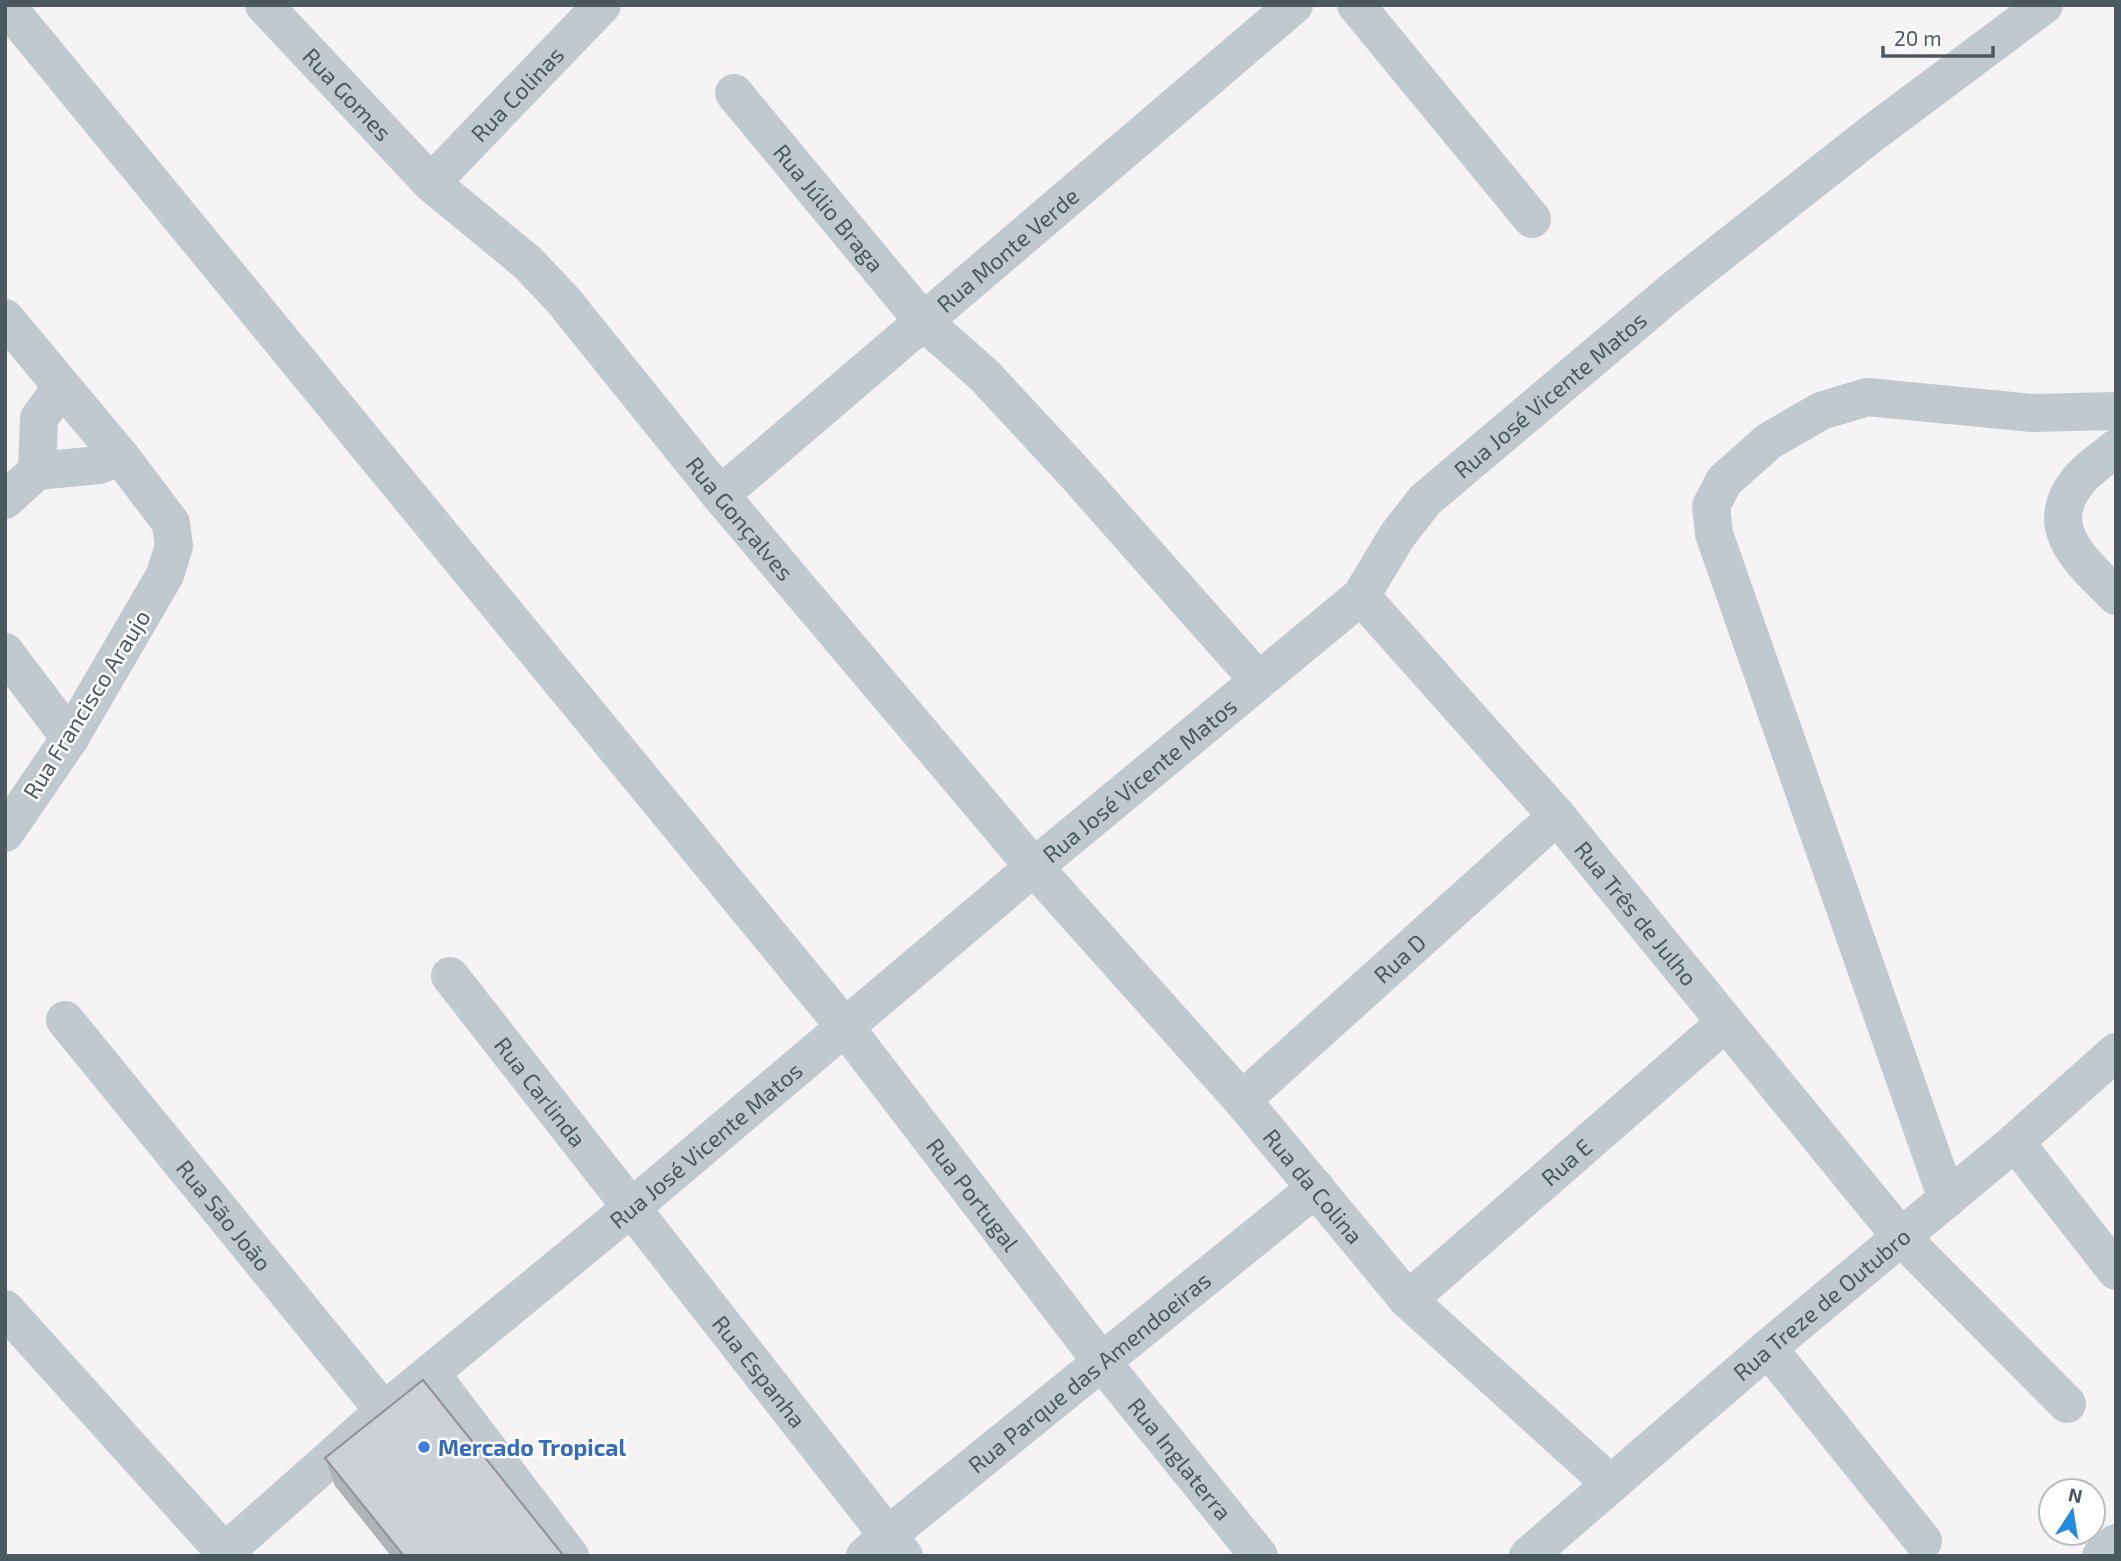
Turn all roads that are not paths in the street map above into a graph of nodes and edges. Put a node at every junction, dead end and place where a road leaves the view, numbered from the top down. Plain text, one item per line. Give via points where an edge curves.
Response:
1 (6, 5) edge
2 (264, 5) edge
3 (602, 5) edge
4 (1293, 5) edge
5 (1356, 5) edge
6 (2044, 5) edge
7 (734, 93) dead end
8 (431, 183) junction
9 (1532, 219) dead end
10 (5, 318) edge
11 (923, 321) junction
12 (62, 387) junction
13 (2116, 411) edge
14 (2116, 449) edge
15 (121, 457) junction
16 (37, 471) junction
17 (720, 495) junction
18 (5, 500) edge
19 (1361, 596) junction
20 (2116, 596) edge
21 (5, 652) edge
22 (1258, 680) junction
23 (70, 738) junction
24 (1557, 816) junction
25 (5, 833) edge
26 (1034, 867) junction
27 (450, 976) dead end
28 (65, 1020) dead end
29 (1725, 1023) junction
30 (845, 1027) junction
31 (2116, 1052) edge
32 (1242, 1100) junction
33 (2015, 1142) junction
34 (1316, 1188) junction
35 (1947, 1199) junction
36 (631, 1208) junction
37 (1901, 1237) junction
38 (2116, 1271) edge
39 (1408, 1300) junction
40 (5, 1309) edge
41 (1768, 1348) junction
42 (1101, 1361) junction
43 (431, 1374) junction
44 (2067, 1404) dead end
45 (384, 1411) junction
46 (1611, 1484) junction
47 (1923, 1541) dead end
48 (2116, 1544) edge
49 (885, 1549) edge
50 (226, 1554) edge
51 (570, 1556) edge
52 (1259, 1556) edge
53 (1528, 1556) edge
54 (2101, 1556) edge

1 - 30 street, Rua Portugal
2 - 8 street, Rua Gomes
3 - 8 street, Rua Colinas
4 - 11 street, Rua Monte Verde
5 - 9 street
6 - 19 street, Rua José Vicente Matos via 1676,288 1425,500 1396,536
7 - 11 street, Rua Júlio Braga
8 - 17 street, Rua Gonçalves via 528,263 564,300
10 - 12 street, Rua Francisco Araujo
11 - 17 street, Rua Monte Verde
11 - 22 street, Rua Júlio Braga via 1021,414
12 - 15 street, Rua Francisco Araujo
12 - 16 street via 38,418
13 - 35 street via 2033,413 1867,397 1821,411 1769,441 1724,481 1711,506 1714,534
14 - 20 street via 2079,479 2065,501 2062,529 2078,557
15 - 16 street via 99,465
15 - 23 street, Rua Francisco Araujo via 171,523 174,546 165,575
16 - 18 street
17 - 26 street, Rua Gonçalves
19 - 22 street, Rua José Vicente Matos
19 - 24 street, Rua Três de Julho
21 - 23 street
22 - 26 street, Rua José Vicente Matos
23 - 25 street, Rua Francisco Araujo
24 - 29 street, Rua Três de Julho
24 - 32 street, Rua D
26 - 30 street, Rua José Vicente Matos
26 - 32 street, Rua da Colina
27 - 36 street, Rua Carlinda
28 - 45 street, Rua São João
29 - 37 street, Rua Três de Julho
29 - 39 street, Rua E
30 - 36 street, Rua José Vicente Matos
30 - 42 street, Rua Portugal
31 - 33 street, Rua Treze de Outubro
32 - 34 street, Rua da Colina
33 - 35 street, Rua Treze de Outubro
33 - 38 street
34 - 39 street, Rua da Colina
34 - 42 street, Rua Parque das Amendoeiras
35 - 37 street, Rua Treze de Outubro
36 - 43 street, Rua José Vicente Matos
36 - 49 street, Rua Espanha
37 - 41 street, Rua Treze de Outubro
37 - 44 street, Rua Três de Julho
39 - 46 street, Rua da Colina
40 - 50 street
41 - 46 street, Rua Treze de Outubro
41 - 47 street
42 - 49 street, Rua Parque das Amendoeiras
42 - 52 street, Rua Inglaterra
43 - 45 street, Rua José Vicente Matos
43 - 51 street
45 - 50 street, Rua José Vicente Matos
46 - 53 street, Rua Treze de Outubro
48 - 54 street

